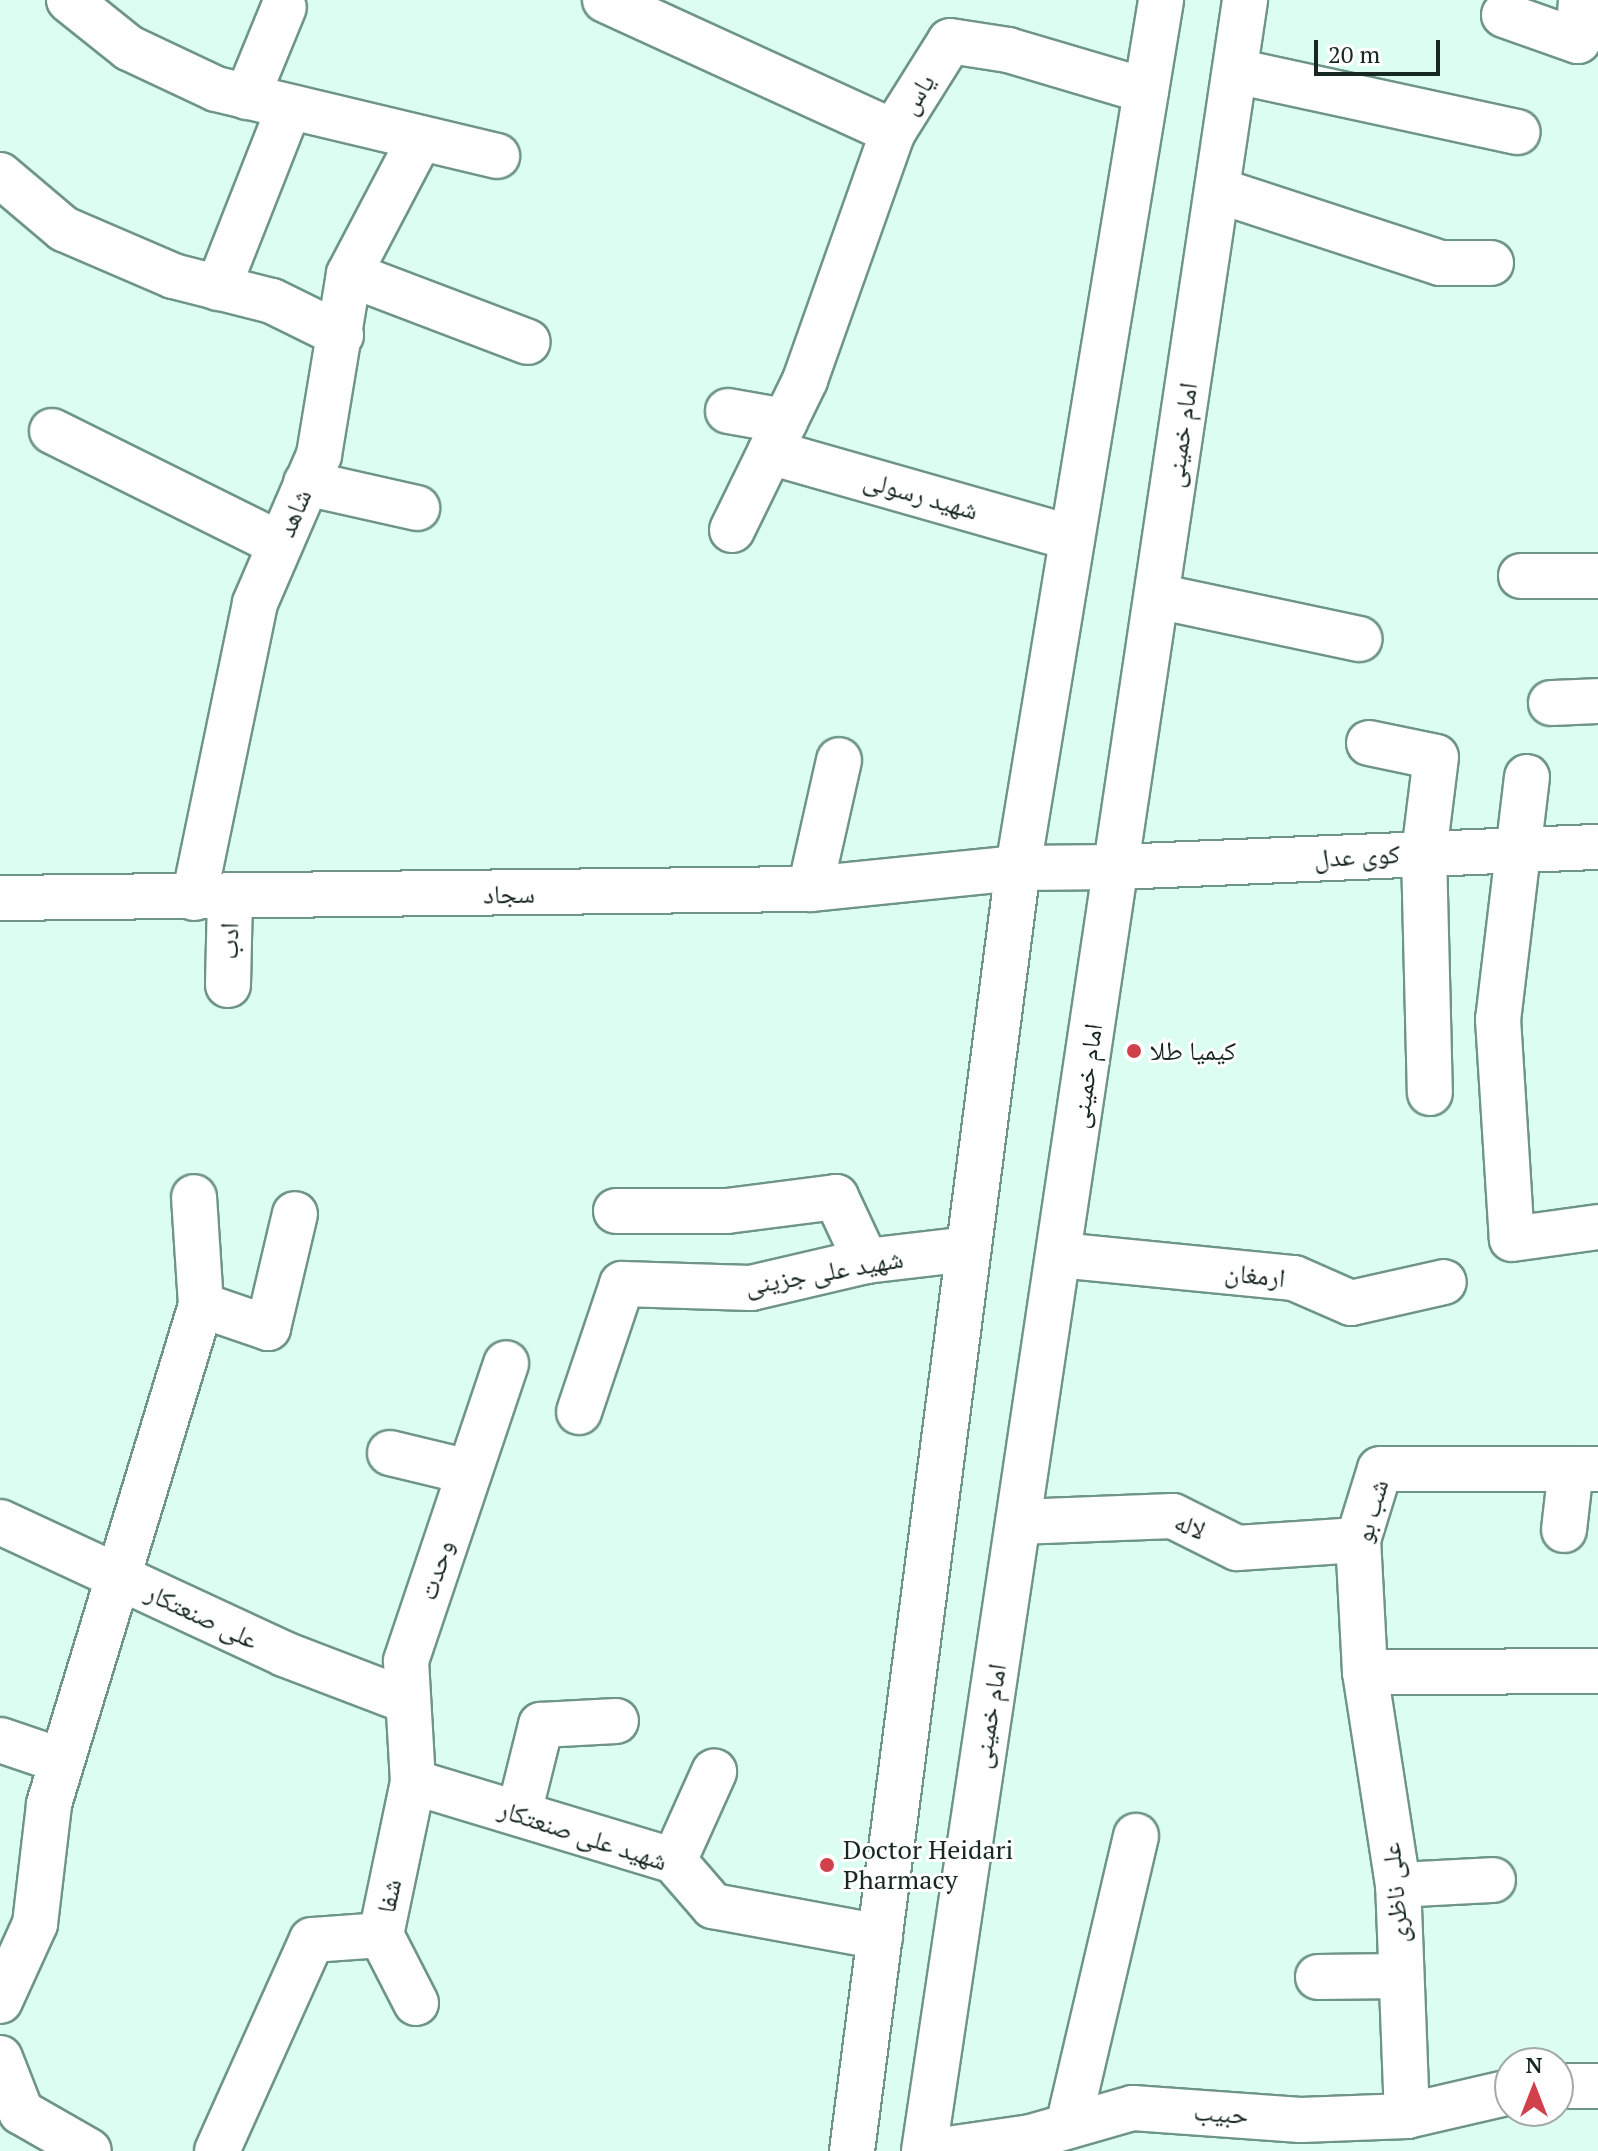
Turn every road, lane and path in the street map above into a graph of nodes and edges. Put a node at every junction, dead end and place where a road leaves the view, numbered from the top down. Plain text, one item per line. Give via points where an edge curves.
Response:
1 (69, 0) edge
2 (605, 0) edge
3 (1161, 0) edge
4 (1245, 0) edge
5 (1581, 0) edge
6 (284, 7) dead end
7 (1504, 15) dead end
8 (1235, 71) junction
9 (1146, 91) junction
10 (247, 97) junction
11 (289, 108) junction
12 (893, 132) junction
13 (1517, 132) dead end
14 (420, 139) junction
15 (497, 156) dead end
16 (0, 175) edge
17 (1217, 190) junction
18 (1491, 263) dead end
19 (349, 274) junction
20 (218, 288) junction
21 (341, 335) junction
22 (528, 342) dead end
23 (728, 411) dead end
24 (52, 431) dead end
25 (777, 436) junction
26 (306, 483) junction
27 (417, 508) dead end
28 (732, 530) dead end
29 (1072, 538) junction
30 (280, 544) junction
31 (1521, 576) dead end
32 (1598, 576) edge
33 (1157, 596) junction
34 (1359, 639) dead end
35 (1598, 701) edge
36 (1551, 703) dead end
37 (1369, 743) dead end
38 (839, 760) dead end
39 (1527, 777) dead end
40 (1598, 847) edge
41 (1519, 850) junction
42 (1424, 853) junction
43 (1117, 867) junction
44 (1018, 868) junction
45 (810, 889) junction
46 (0, 898) edge
47 (212, 898) junction
48 (228, 985) dead end
49 (1430, 1093) dead end
50 (194, 1197) dead end
51 (616, 1211) dead end
52 (295, 1214) dead end
53 (1598, 1227) edge
54 (968, 1249) junction
55 (1059, 1255) junction
56 (866, 1261) junction
57 (1444, 1282) dead end
58 (201, 1305) junction
59 (506, 1363) dead end
60 (579, 1412) dead end
61 (390, 1453) dead end
62 (1585, 1469) edge
63 (469, 1472) junction
64 (0, 1522) edge
65 (1018, 1522) junction
66 (1564, 1530) dead end
67 (1358, 1540) junction
68 (116, 1576) junction
69 (1598, 1671) edge
70 (1365, 1672) junction
71 (407, 1701) junction
72 (616, 1721) dead end
73 (0, 1740) edge
74 (62, 1761) junction
75 (714, 1772) dead end
76 (413, 1782) junction
77 (519, 1813) junction
78 (1136, 1836) dead end
79 (674, 1861) junction
80 (1493, 1880) dead end
81 (1398, 1885) junction
82 (381, 1935) junction
83 (880, 1937) junction
84 (1401, 1976) junction
85 (1318, 1977) dead end
86 (1, 1995) edge
87 (416, 2003) dead end
88 (0, 2058) edge
89 (1574, 2086) edge
90 (1598, 2086) edge
91 (1494, 2096) edge
92 (1407, 2116) junction
93 (1068, 2126) junction
94 (1306, 2136) edge
95 (89, 2151) edge
96 (217, 2151) edge
97 (852, 2151) edge
98 (924, 2151) edge
99 (934, 2151) edge

1 - 10 street via 129,48 216,89
2 - 12 street, یاس
3 - 9 street
4 - 8 street, امام خمینی
5 - 7 street via 1578,41
6 - 10 street
8 - 13 street
8 - 17 street, امام خمینی
9 - 12 street, یاس via 1008,50 950,41
9 - 29 street
10 - 11 street
11 - 14 street
11 - 20 street
12 - 25 street via 805,380
14 - 15 street
14 - 19 street, شاهد
16 - 20 street via 64,229 173,276
17 - 18 street via 1440,263
17 - 33 street, امام خمینی
19 - 21 street, شاهد
19 - 22 street
20 - 21 street via 272,301
21 - 26 street, شاهد via 319,455
23 - 25 street, شهید رسولی
24 - 30 street
25 - 28 street
25 - 29 street, شهید رسولی
26 - 27 street
26 - 30 street, شاهد
29 - 44 street
30 - 47 street, شاهد via 255,603
31 - 32 street
33 - 34 street
33 - 43 street, امام خمینی
35 - 36 street
37 - 42 street via 1436,757
38 - 45 street
39 - 41 street
40 - 41 street, کوی عدل
41 - 42 street, کوی عدل
41 - 53 street via 1498,1019 1512,1239
42 - 43 street, کوی عدل
42 - 49 street
43 - 44 street, کوی عدل
43 - 55 street, امام خمینی
44 - 45 street, سجاد
44 - 54 street
45 - 47 street, سجاد
46 - 47 street, سجاد
47 - 48 street, ادب
50 - 58 street
51 - 56 street via 727,1211 836,1197
52 - 58 street via 268,1328
54 - 56 street, شهید علی جزینی
54 - 83 street
55 - 57 street, ارمغان via 1294,1278 1351,1303
55 - 65 street, امام خمینی
56 - 60 street, شهید علی جزینی via 751,1288 622,1284
58 - 68 street
59 - 63 street, وحدت
61 - 63 street
62 - 66 street
62 - 67 street, شب بو via 1380,1469
63 - 71 street, وحدت via 406,1661
64 - 68 street, علی صنعتکار
65 - 67 street, لاله via 1173,1516 1237,1548
65 - 98 street, امام خمینی
67 - 70 street, شب بو
68 - 71 street, علی صنعتکار via 284,1654
68 - 74 street
69 - 70 street
70 - 81 street, علی ناظری
71 - 76 street, وحدت
72 - 77 street via 541,1725
73 - 74 street
74 - 86 street via 49,1804 35,1924
75 - 79 street
76 - 77 street, شهید علی صنعتکار
76 - 82 street, شفا
77 - 79 street, شهید علی صنعتکار
78 - 93 street
79 - 83 street, شهید علی صنعتکار via 713,1906
80 - 81 street
81 - 84 street, علی ناظری
82 - 87 street, شفا
82 - 96 street via 312,1940
83 - 97 street
84 - 85 street
84 - 92 street, علی ناظری
88 - 95 street via 21,2112
89 - 90 street
91 - 92 street, حبیب
92 - 94 street, حبیب
93 - 94 street, حبیب via 1133,2108
93 - 99 street, حبیب

